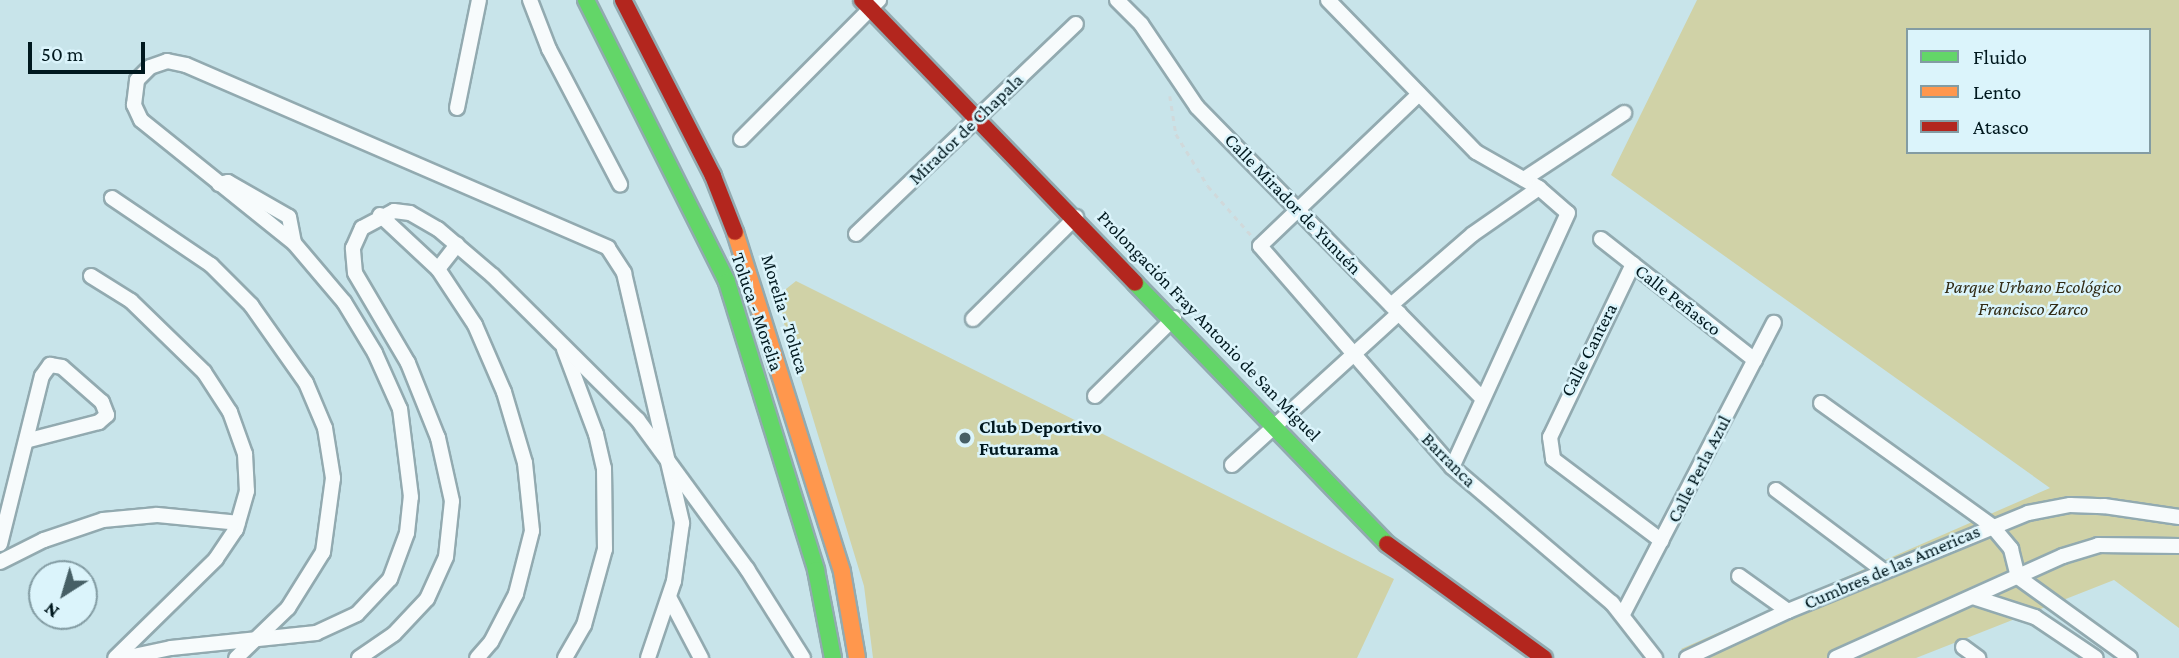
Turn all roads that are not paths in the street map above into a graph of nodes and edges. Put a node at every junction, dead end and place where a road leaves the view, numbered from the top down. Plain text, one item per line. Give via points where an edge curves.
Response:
1 (479, 0) edge
2 (530, 0) edge
3 (586, 0) edge
4 (613, 0) edge
5 (623, 0) edge
6 (1118, 0) edge
7 (1328, 0) edge
8 (870, 3) edge
9 (1076, 24) dead end
10 (1419, 94) junction
11 (457, 108) dead end
12 (1624, 113) dead end
13 (978, 117) junction
14 (741, 139) dead end
15 (713, 176) junction
16 (1524, 179) junction
17 (620, 184) dead end
18 (1539, 188) junction
19 (112, 198) dead end
20 (1299, 208) junction
21 (380, 215) junction
22 (1076, 217) junction
23 (856, 234) dead end
24 (1601, 239) dead end
25 (457, 245) junction
26 (1633, 264) junction
27 (438, 269) junction
28 (91, 276) dead end
29 (1395, 309) junction
30 (973, 318) dead end
31 (1174, 318) junction
32 (1774, 323) dead end
33 (562, 345) junction
34 (1352, 357) junction
35 (1755, 360) junction
36 (604, 385) junction
37 (1095, 396) dead end
38 (1482, 398) junction
39 (585, 403) junction
40 (1821, 403) dead end
41 (1276, 426) junction
42 (29, 440) junction
43 (1232, 465) dead end
44 (1452, 467) junction
45 (673, 471) junction
46 (1776, 490) dead end
47 (2179, 517) edge
48 (238, 523) junction
49 (1992, 526) junction
50 (1662, 541) junction
51 (0, 544) edge
52 (2179, 546) edge
53 (0, 562) edge
54 (1884, 571) junction
55 (1739, 576) dead end
56 (2018, 577) junction
57 (1971, 597) junction
58 (670, 599) junction
59 (1788, 611) junction
60 (1623, 614) junction
61 (256, 642) junction
62 (1963, 647) dead end
63 (115, 658) edge
64 (124, 658) edge
65 (236, 658) edge
66 (359, 658) edge
67 (477, 658) edge
68 (565, 658) edge
69 (648, 658) edge
70 (701, 658) edge
71 (803, 658) edge
72 (833, 658) edge
73 (857, 658) edge
74 (1544, 658) edge
75 (1655, 658) edge
76 (1687, 658) edge
77 (1836, 658) edge
78 (1978, 658) edge
79 (2096, 658) edge
80 (2130, 658) edge

1 - 11 street
2 - 17 street via 549,49
3 - 72 main road, Toluca - Morelia via 727,282 816,570
4 - 15 main road via 664,104
5 - 15 main road, Morelia - Toluca
6 - 20 street, Calle Mirador de Yunuén via 1141,24 1197,107
7 - 10 street
8 - 13 main road, Prolongación Fray Antonio de San Miguel
8 - 14 street
9 - 13 street, Mirador de Chapala
10 - 16 street via 1476,152
10 - 20 street
12 - 16 street
13 - 22 main road, Prolongación Fray Antonio de San Miguel
13 - 23 street, Mirador de Chapala
15 - 73 main road, Morelia - Toluca via 749,267 842,572
16 - 18 street
18 - 29 street via 1473,234
18 - 38 street via 1566,206 1568,220
19 - 61 street via 211,265 251,305 306,383 325,428 333,478 323,552 288,608
20 - 29 street, Calle Mirador de Yunuén
20 - 34 street, Barranca via 1260,246
21 - 25 street via 410,213
21 - 27 street
21 - 66 street via 362,228 353,248 355,273 408,363 438,438 452,501 446,557 427,599 394,634
22 - 30 street
22 - 31 main road, Prolongación Fray Antonio de San Miguel
24 - 26 street, Calle Peñasco
25 - 27 street
25 - 33 street
26 - 35 street, Calle Peñasco
26 - 50 street, Calle Cantera via 1550,437 1553,459
27 - 67 street via 475,325 504,392 525,463 532,531 516,594 491,642
28 - 48 street via 169,333 204,372 230,412 244,454 247,491
29 - 34 street
29 - 38 street, Calle Mirador de Yunuén
31 - 37 street
31 - 41 main road, Prolongación Fray Antonio de San Miguel
32 - 35 street, Calle Perla Azul
33 - 36 street
33 - 39 street
34 - 41 street
34 - 44 street, Barranca
35 - 50 street, Calle Perla Azul
36 - 39 street
36 - 45 street via 638,419
38 - 44 street
39 - 68 street via 604,468 605,549 584,625
40 - 49 street
41 - 43 street
41 - 74 main road, Prolongación Fray Antonio de San Miguel via 1392,549
42 - 42 street via 42,376 50,365 62,367 102,402 107,415 99,422
42 - 51 street
44 - 60 street, Barranca
45 - 58 street via 682,523
45 - 61 street via 624,273 608,248 186,65 167,61 150,67 137,79 134,105 141,120 218,184 228,182 289,217 294,243 344,302 375,353 400,409 411,496 407,533 390,579 356,614 316,633
45 - 71 street via 747,569
46 - 54 street
47 - 49 street, Cumbres de las Americas via 2105,506 2051,508
48 - 53 street via 157,515 103,520 44,540
48 - 63 street via 216,559
49 - 54 street, Cumbres de las Americas
49 - 56 street via 2011,548
50 - 60 street, Calle Perla Azul
52 - 56 street via 2098,545
54 - 59 street, Cumbres de las Americas
55 - 59 street
56 - 57 street
56 - 80 street
57 - 77 street
57 - 79 street via 2035,617
58 - 69 street
58 - 70 street
59 - 76 street, Cumbres de las Americas
60 - 75 street, Barranca
61 - 64 street via 171,648
61 - 65 street
62 - 78 street

